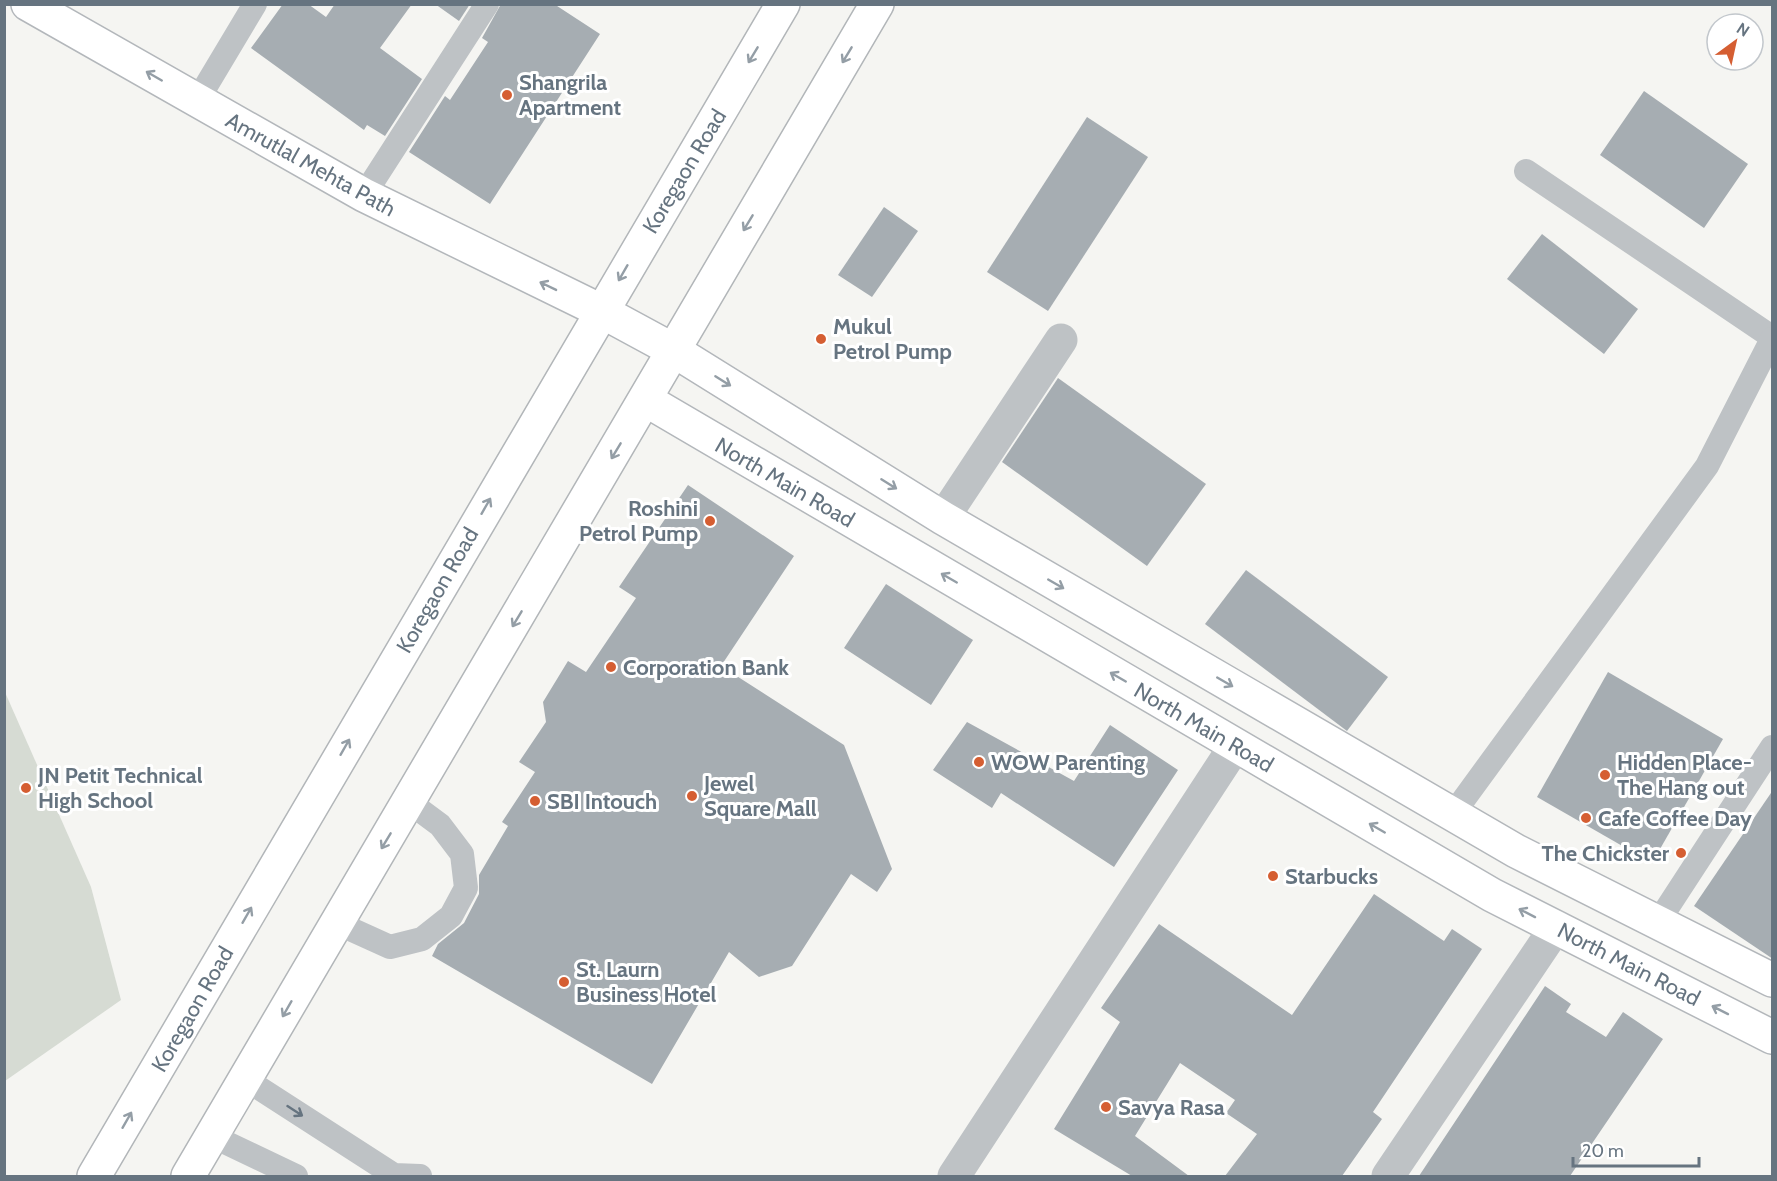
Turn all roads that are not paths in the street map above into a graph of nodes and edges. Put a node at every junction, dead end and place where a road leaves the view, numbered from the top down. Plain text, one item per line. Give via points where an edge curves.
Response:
1 (28, 4) edge
2 (255, 4) edge
3 (487, 4) edge
4 (783, 4) edge
5 (877, 4) edge
6 (197, 101) junction
7 (1526, 171) dead end
8 (364, 195) junction
9 (601, 311) junction
10 (1773, 338) edge
11 (1061, 340) dead end
12 (674, 350) junction
13 (646, 400) junction
14 (943, 518) junction
15 (1235, 746) junction
16 (1773, 747) edge
17 (409, 802) junction
18 (1454, 814) junction
19 (1658, 922) junction
20 (337, 923) junction
21 (1556, 927) junction
22 (1773, 980) edge
23 (1773, 1037) edge
24 (245, 1079) junction
25 (212, 1136) junction
26 (95, 1175) edge
27 (188, 1176) edge
28 (296, 1176) edge
29 (420, 1176) edge
30 (954, 1176) edge
31 (1388, 1176) edge

6 -> 1 main road, Amrutlal Mehta Path
2 - 6 lane
3 - 8 lane
4 -> 9 main road, Koregaon Road
5 -> 12 main road
6 - 8 main road, Amrutlal Mehta Path
7 - 10 lane
9 -> 8 main road, Amrutlal Mehta Path
9 - 12 main road, Amrutlal Mehta Path
26 -> 9 main road, Koregaon Road
10 - 18 lane via 1707,466
11 - 14 street
12 - 13 main road
12 -> 14 main road
15 -> 13 main road, North Main Road
13 -> 17 main road
14 -> 18 main road
21 -> 15 main road, North Main Road via 1492,895
15 - 30 street
16 - 19 lane
17 -> 20 main road
17 - 20 lane via 440,825 462,854 466,888 451,916 422,939 390,947
18 - 19 main road via 1516,851
19 - 22 main road
20 -> 24 main road
23 -> 21 main road, North Main Road
21 - 31 street
24 - 25 main road
24 -> 29 lane via 394,1175
25 - 27 main road
25 - 28 lane

